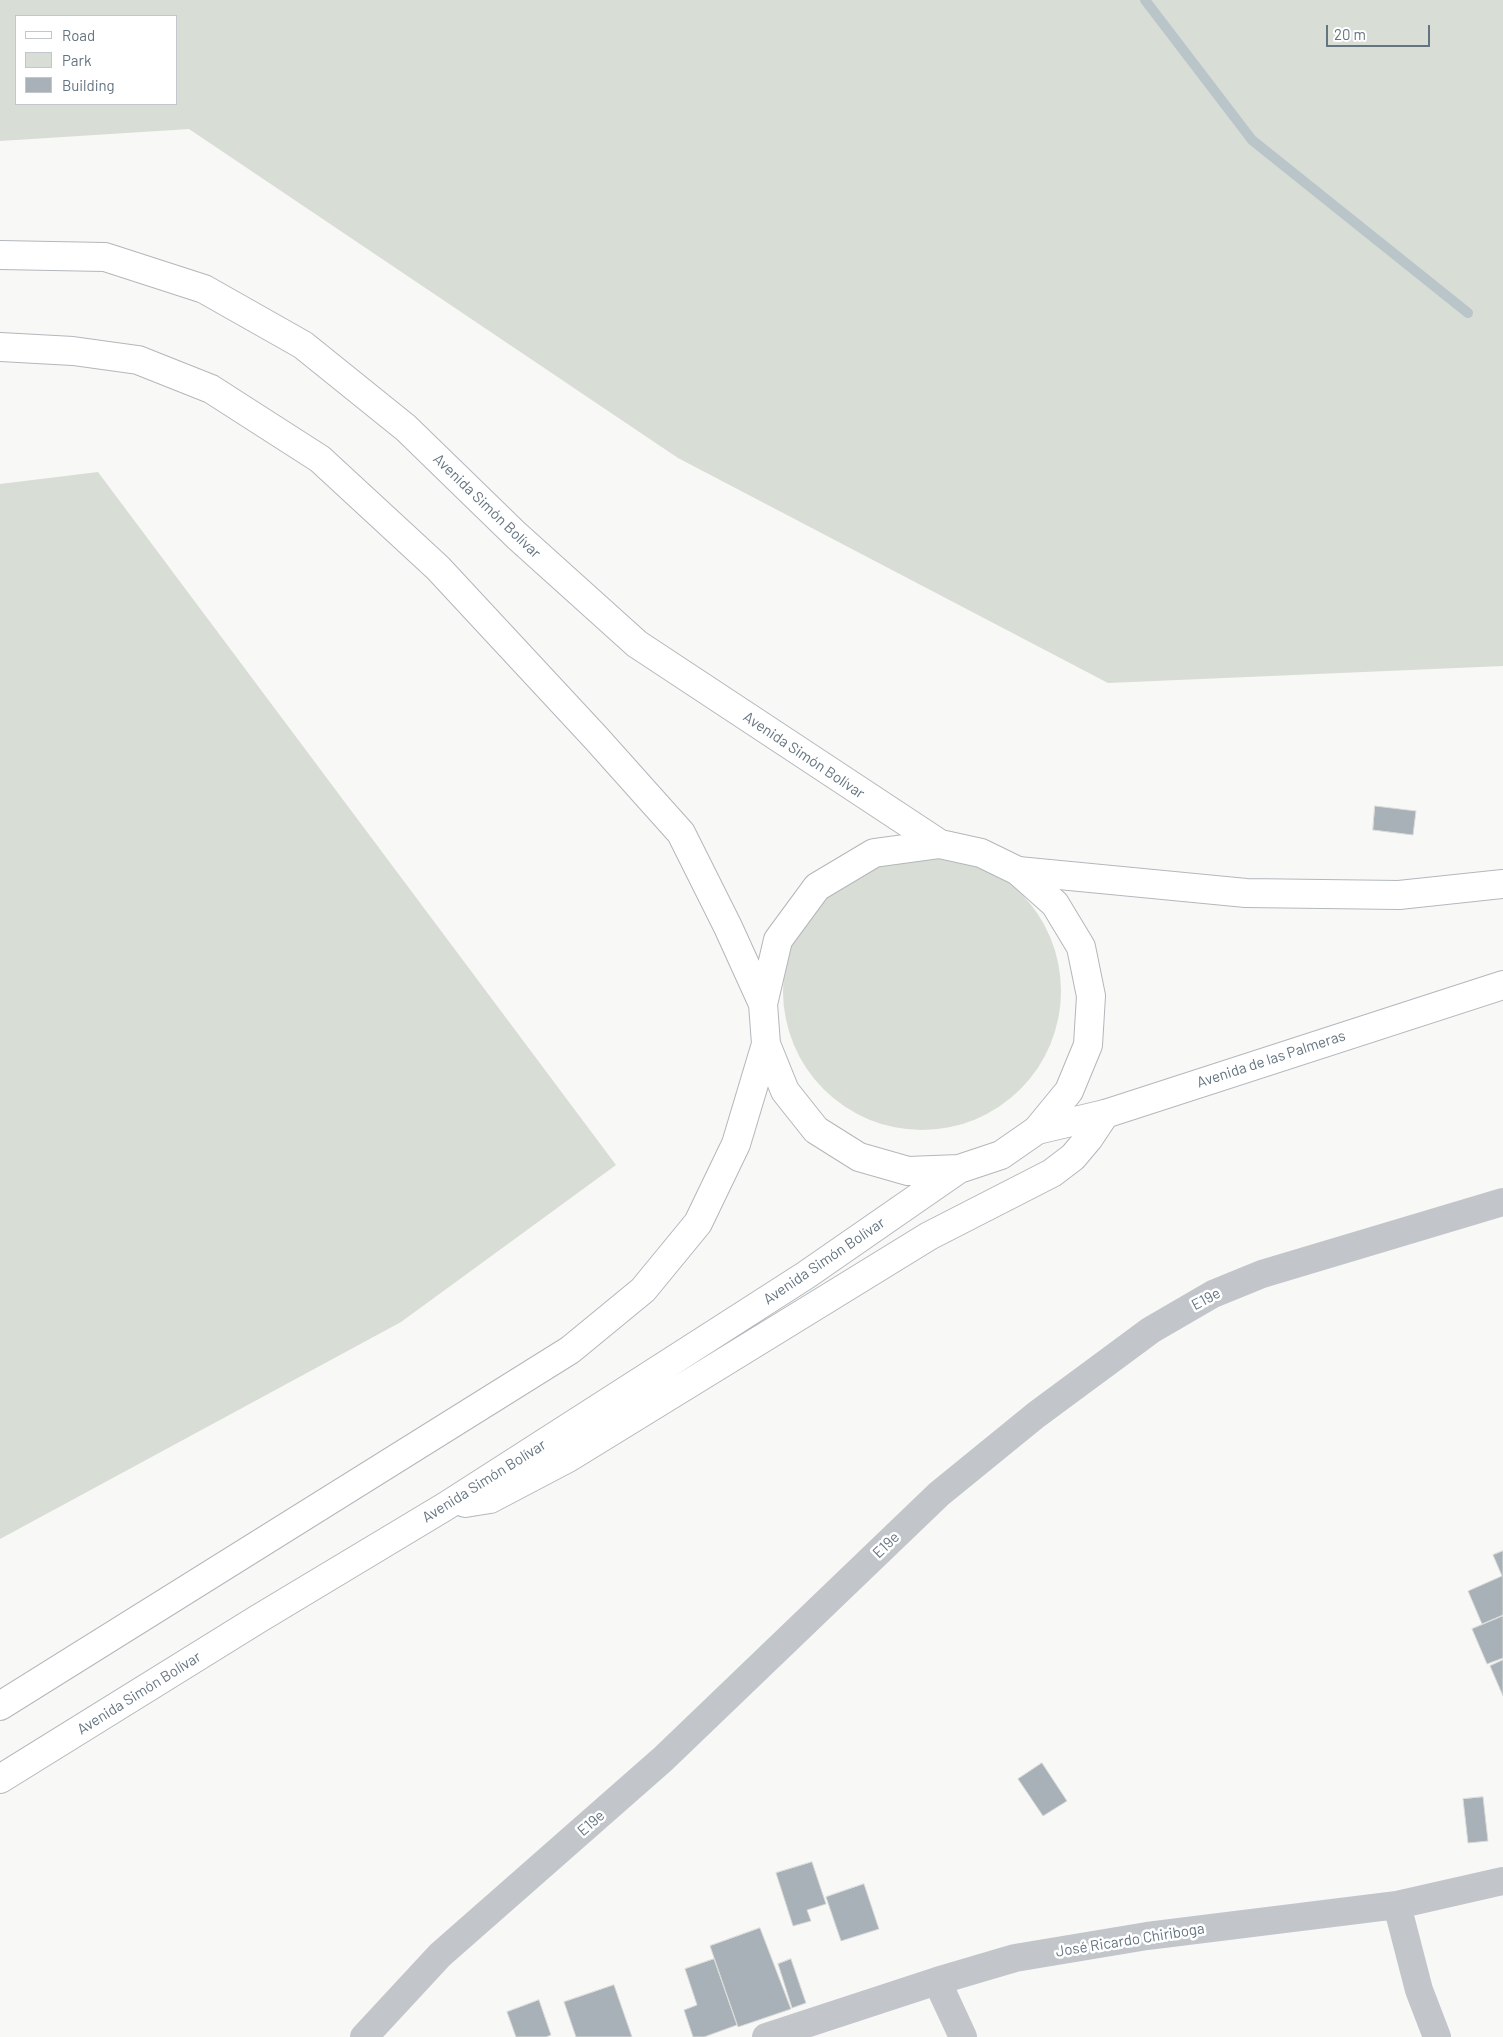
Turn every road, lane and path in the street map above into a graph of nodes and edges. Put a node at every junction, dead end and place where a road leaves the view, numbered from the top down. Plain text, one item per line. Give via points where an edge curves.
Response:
1 (0, 255) edge
2 (0, 347) edge
3 (940, 844) junction
4 (1018, 871) junction
5 (1503, 884) edge
6 (1503, 985) edge
7 (763, 1004) junction
8 (766, 1044) junction
9 (1105, 1114) junction
10 (1037, 1130) junction
11 (959, 1169) junction
12 (1503, 1202) edge
13 (446, 1506) junction
14 (0, 1706) edge
15 (0, 1780) edge
16 (1503, 1880) edge
17 (1397, 1905) junction
18 (937, 1981) junction
19 (364, 2037) edge
20 (766, 2037) edge
21 (963, 2037) edge
22 (1437, 2037) edge

1 - 3 main road, Avenida Simón Bolívar via 105,258 204,289 303,345 406,428 516,535 637,644
2 - 7 main road via 73,351 138,360 211,389 320,459 438,568 681,833
3 - 4 main road via 981,853
3 - 7 main road via 874,853 817,887 778,940
4 - 5 main road via 1246,893 1399,895
4 - 10 main road via 1055,904 1081,947 1091,996 1088,1045 1069,1091
6 - 9 main road, Avenida de las Palmeras
7 - 8 main road
8 - 11 main road via 785,1090 816,1130 859,1158 908,1171
8 - 14 main road via 736,1144 698,1223 644,1290 570,1350
9 - 10 main road, Avenida de las Palmeras
9 - 13 main road via 1073,1158 1052,1173 929,1236 552,1467 490,1499
10 - 11 main road via 1001,1154
11 - 13 main road, Avenida Simón Bolívar via 806,1275
12 - 19 street, E19e via 1262,1274 1214,1294 1151,1330 1036,1415 939,1494 663,1759 440,1955
13 - 15 main road, Avenida Simón Bolívar
16 - 17 street, José Ricardo Chiriboga
17 - 18 street, José Ricardo Chiriboga via 1148,1936 1015,1958
17 - 22 street via 1419,1990
18 - 20 street, José Ricardo Chiriboga
18 - 21 street

